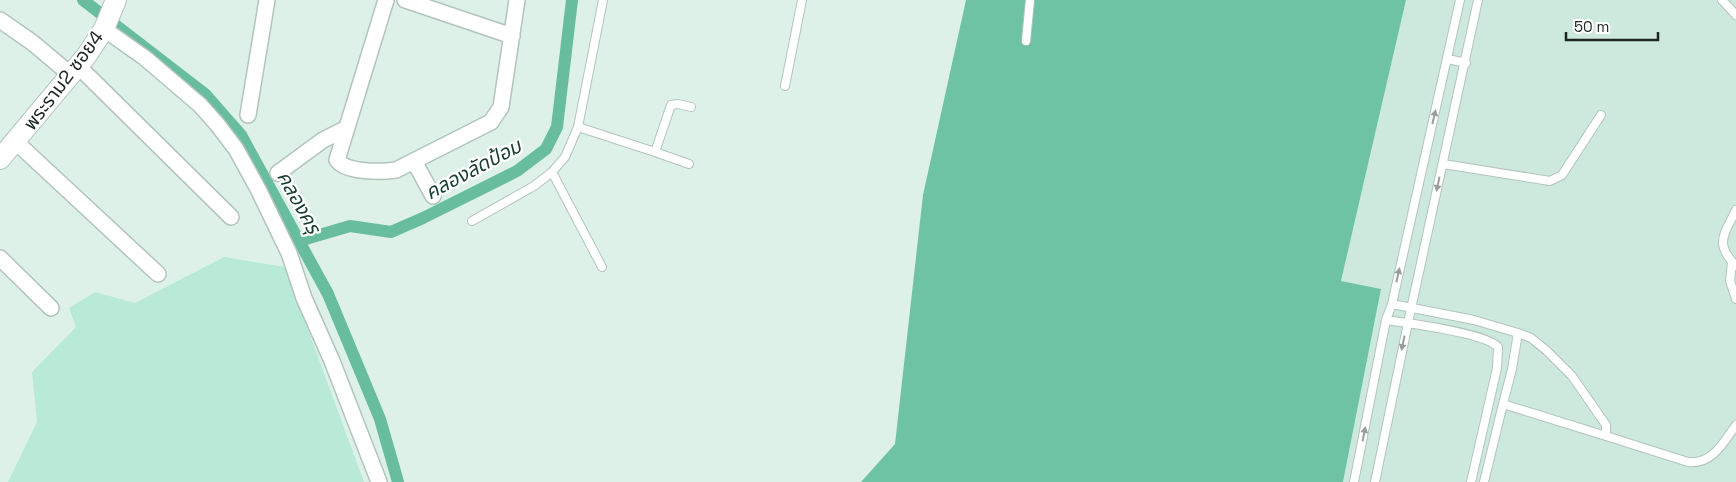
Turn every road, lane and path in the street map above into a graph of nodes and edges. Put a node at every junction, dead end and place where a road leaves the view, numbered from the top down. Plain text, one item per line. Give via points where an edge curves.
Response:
1 (267, 0) edge
2 (386, 0) edge
3 (405, 0) edge
4 (517, 0) edge
5 (603, 0) edge
6 (802, 0) edge
7 (1030, 0) edge
8 (1460, 0) edge
9 (1478, 0) edge
10 (1722, 0) edge
11 (116, 1) edge
12 (1736, 15) edge
13 (0, 20) edge
14 (105, 27) junction
15 (512, 36) junction
16 (1026, 41) dead end
17 (1448, 59) junction
18 (1466, 63) junction
19 (74, 70) junction
20 (785, 86) dead end
21 (691, 107) dead end
22 (248, 115) dead end
23 (1601, 115) dead end
24 (578, 127) junction
25 (347, 128) junction
26 (16, 142) junction
27 (656, 152) junction
28 (0, 159) edge
29 (414, 161) junction
30 (689, 164) dead end
31 (1443, 164) junction
32 (552, 172) junction
33 (278, 173) dead end
34 (433, 196) dead end
35 (1736, 210) edge
36 (231, 217) dead end
37 (472, 221) dead end
38 (0, 258) edge
39 (1734, 264) edge
40 (602, 267) dead end
41 (158, 274) dead end
42 (1736, 299) edge
43 (1392, 304) junction
44 (51, 308) dead end
45 (1412, 308) junction
46 (1386, 320) junction
47 (1408, 323) junction
48 (1518, 333) junction
49 (1503, 404) junction
50 (1736, 425) edge
51 (1606, 436) junction
52 (379, 482) edge
53 (1354, 482) edge
54 (1375, 482) edge
55 (1471, 482) edge
56 (1484, 482) edge

1 - 22 street
2 - 25 street
3 - 15 street
4 - 15 street
5 - 24 lane
6 - 20 lane
7 - 16 lane
8 - 17 lane
9 - 18 lane
10 - 12 lane
11 - 14 street, พระราม2 ซอย4
13 - 19 street
14 - 19 street, พระราม2 ซอย4
14 - 52 street via 200,105 236,150 289,253
15 - 29 street via 501,107 491,122
17 - 18 lane
43 -> 17 lane
18 - 31 lane
19 - 26 street, พระราม2 ซอย4
19 - 36 street
21 - 27 lane via 671,106
23 - 31 lane via 1562,175 1550,180
24 - 27 lane
24 - 32 lane via 565,157
25 - 29 street via 337,160 340,165 382,172 396,170
25 - 33 street via 323,140
26 - 28 street, พระราม2 ซอย4
26 - 41 street
27 - 30 lane
29 - 34 street
31 -> 45 lane
32 - 37 lane via 534,186
32 - 40 lane
35 - 39 lane via 1722,237 1722,245
38 - 44 street
39 - 42 lane via 1730,281
43 - 45 lane
43 - 46 lane
45 - 47 lane
45 - 48 lane via 1474,320
46 - 47 lane
53 -> 46 lane
47 -> 54 lane
47 - 55 lane via 1474,336 1498,347 1497,368
48 - 49 lane
48 - 51 lane via 1531,338 1572,376 1606,425
49 - 51 lane
49 - 56 lane
50 - 51 lane via 1712,456 1699,463

